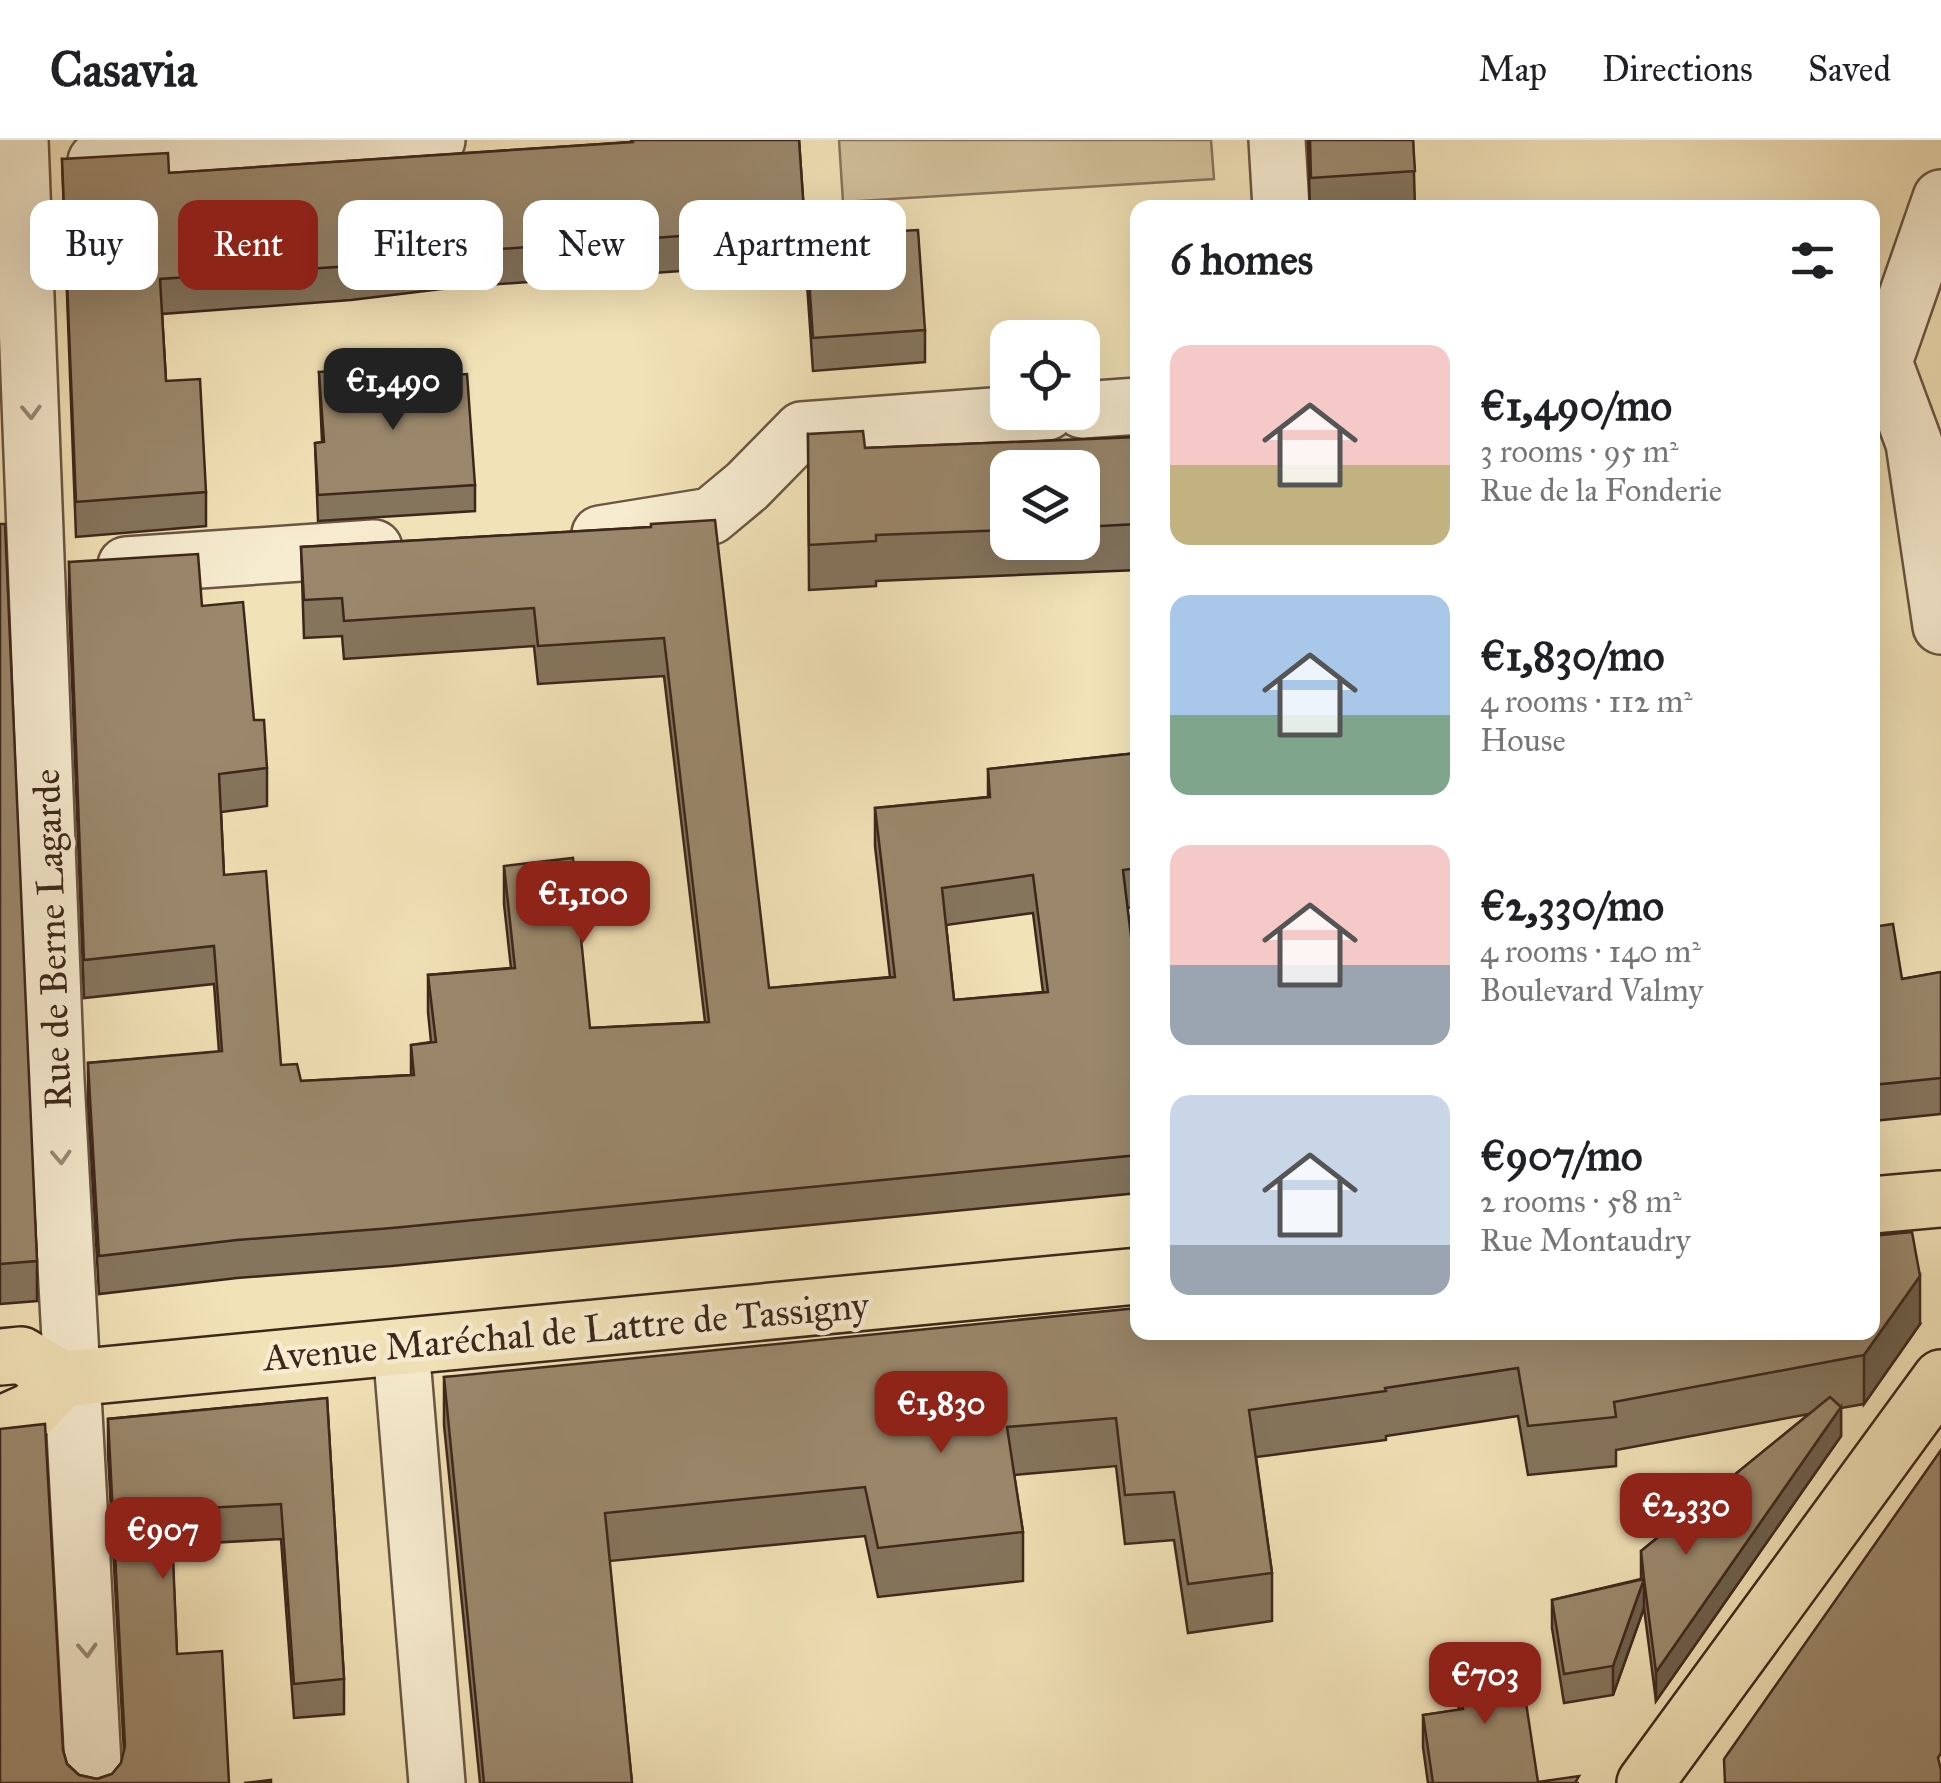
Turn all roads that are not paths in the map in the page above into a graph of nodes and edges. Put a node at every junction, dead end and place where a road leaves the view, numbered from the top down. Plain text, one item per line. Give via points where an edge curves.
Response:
1 (437, 140) edge
2 (1276, 140) edge
3 (20, 153) edge
4 (1941, 198) edge
5 (1280, 200) edge
6 (1880, 358) edge
7 (1880, 367) edge
8 (1130, 407) edge
9 (1100, 409) edge
10 (990, 416) edge
11 (553, 536) edge
12 (414, 546) edge
13 (38, 571) junction
14 (1941, 626) edge
15 (1941, 1198) edge
16 (1880, 1204) edge
17 (1130, 1277) edge
18 (401, 1347) junction
19 (0, 1357) edge
20 (68, 1378) junction
21 (1941, 1378) edge
22 (0, 1425) edge
23 (94, 1783) edge
24 (437, 1783) edge
25 (1645, 1783) edge

1 - 3 street
2 - 5 street
3 -> 13 street, Rue de Berne Lagarde
4 - 6 street
7 - 14 street via 1914,443
8 - 9 street
10 - 11 street via 802,430 710,516
12 - 13 street
13 -> 20 street, Rue de Berne Lagarde
15 - 16 main road
17 - 18 main road, Avenue Maréchal de Lattre de Tassigny
18 - 20 main road, Avenue Maréchal de Lattre de Tassigny
18 - 24 street
19 - 20 main road via 22,1355
20 - 22 main road via 33,1410
20 -> 23 street, Rue de Berne Lagarde
21 - 25 main road

